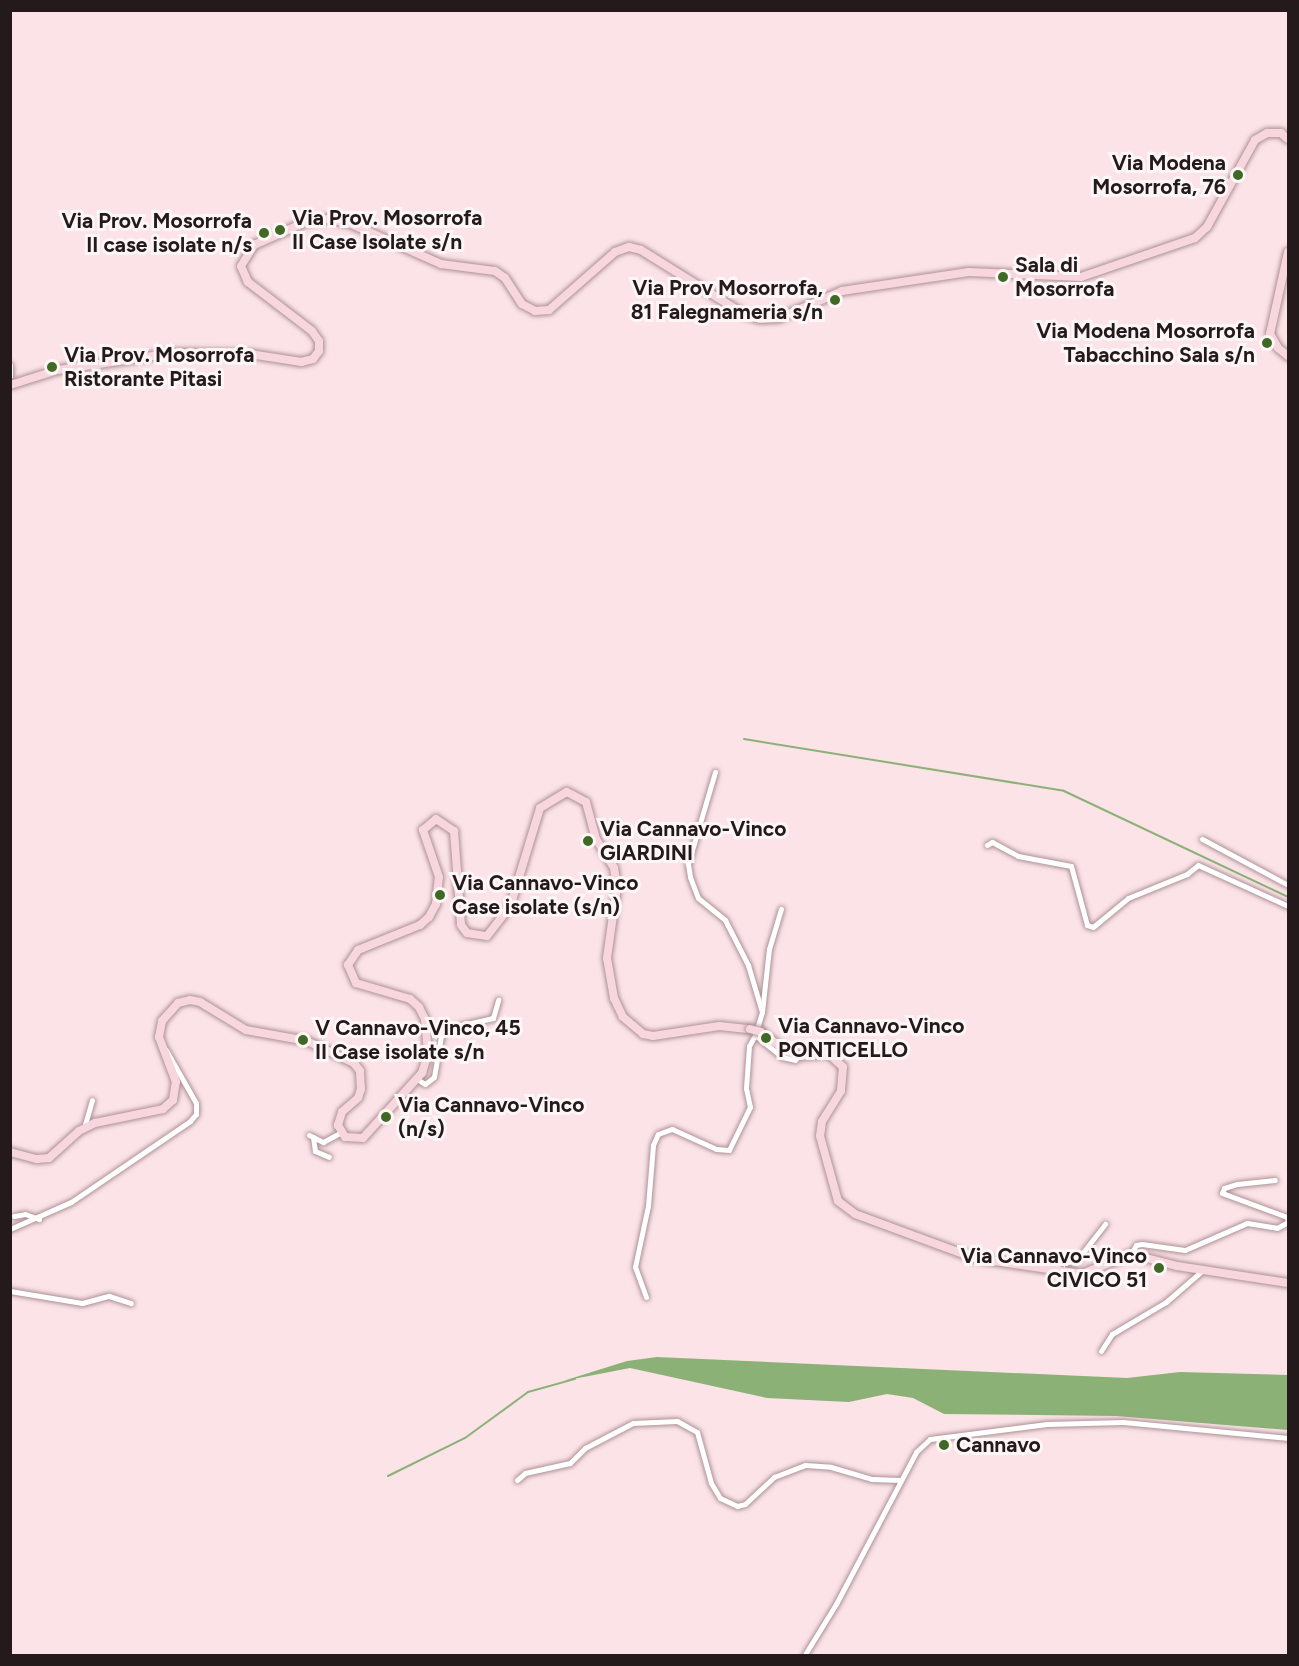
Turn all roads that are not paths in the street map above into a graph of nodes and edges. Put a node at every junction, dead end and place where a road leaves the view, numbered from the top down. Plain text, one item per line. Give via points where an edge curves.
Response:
1 (1288, 139) edge
2 (1288, 252) edge
3 (1288, 356) edge
4 (10, 365) edge
5 (10, 376) edge
6 (10, 385) edge
7 (715, 772) dead end
8 (1202, 839) dead end
9 (987, 845) dead end
10 (1288, 885) edge
11 (1288, 906) edge
12 (781, 909) dead end
13 (498, 1000) dead end
14 (762, 1012) junction
15 (755, 1032) junction
16 (163, 1047) junction
17 (417, 1079) junction
18 (92, 1100) dead end
19 (84, 1128) junction
20 (340, 1133) junction
21 (10, 1152) edge
22 (329, 1157) dead end
23 (1275, 1180) dead end
24 (14, 1216) dead end
25 (39, 1219) junction
26 (1105, 1224) dead end
27 (10, 1229) edge
28 (1131, 1254) junction
29 (1038, 1268) junction
30 (1203, 1270) junction
31 (1288, 1283) edge
32 (10, 1291) edge
33 (646, 1297) dead end
34 (131, 1303) dead end
35 (1101, 1351) dead end
36 (1288, 1438) edge
37 (517, 1480) dead end
38 (900, 1480) junction
39 (804, 1656) edge

1 - 6 street via 1281,133 1267,133 1255,140 1207,226 1195,238 1081,277 969,272 842,291 779,318 760,319 744,314 641,249 629,247 615,252 549,310 535,311 522,304 505,278 495,271 441,264 349,223 328,219 306,222 254,245 242,266 248,282 312,331 319,341 319,351 313,359 301,362 250,354 173,353 58,370
2 - 3 street via 1270,334
4 - 5 street
7 - 14 street via 688,864 690,878 698,898 725,920 740,945
8 - 10 street
9 - 11 street via 992,842 1018,856 1071,866 1088,926 1093,927 1128,898 1187,874 1198,865
12 - 14 street via 769,949
13 - 17 street via 493,1018 450,1028 441,1036 434,1077 425,1084
14 - 15 street
15 - 17 street via 719,1026 653,1036 643,1034 623,1017 614,998 607,958 617,887 614,868 596,839 586,802 567,792 540,808 510,907 487,936 467,933 461,925 454,831 436,819 423,830 439,877 436,904 429,917 351,955 348,965 356,982 410,999 419,1007 425,1019 428,1053
15 - 29 street via 798,1056 829,1054 843,1066 840,1091 822,1122 820,1136 838,1201 845,1209 974,1258
15 - 33 street via 749,1046 746,1088 750,1107 729,1150 716,1149 672,1129 658,1134 653,1145 648,1206 635,1267
16 - 19 street via 175,1074 173,1100 155,1114
16 - 20 street via 159,1037 168,1009 190,1000 246,1030 283,1034 343,1056 354,1063 362,1080 358,1098 339,1118
16 - 25 street via 187,1082 196,1114 102,1181
17 - 20 street via 363,1138 355,1140
18 - 19 street
19 - 21 street via 49,1158
20 - 22 street via 331,1141 311,1136 315,1151
23 - 28 street via 1237,1184 1224,1188 1222,1193 1287,1217 1288,1222 1277,1228 1247,1223 1185,1250 1142,1244 1136,1245
24 - 25 street via 25,1214
25 - 27 street
26 - 29 street via 1077,1260
28 - 29 street via 1082,1274
28 - 30 street
30 - 31 street
30 - 35 street via 1166,1302 1112,1334
32 - 34 street via 82,1303 109,1296
36 - 38 street via 1123,1422 1047,1424 943,1434 920,1446
37 - 38 street via 525,1473 570,1463 585,1448 633,1423 677,1421 697,1432 711,1483 720,1498 736,1506 745,1504 774,1477 805,1465 831,1467 873,1479
38 - 39 street via 836,1604

